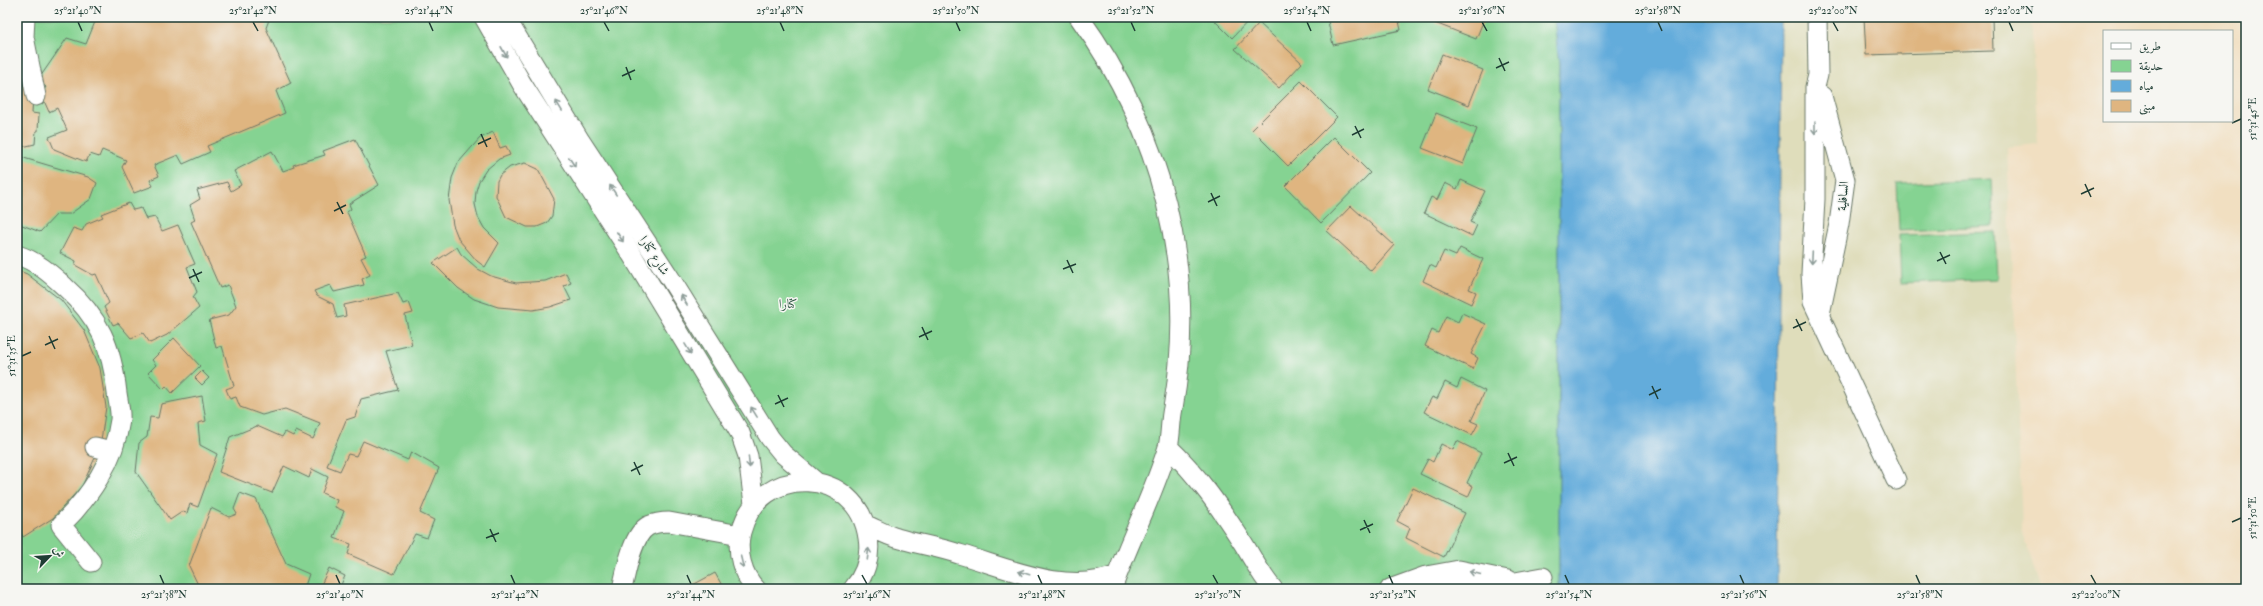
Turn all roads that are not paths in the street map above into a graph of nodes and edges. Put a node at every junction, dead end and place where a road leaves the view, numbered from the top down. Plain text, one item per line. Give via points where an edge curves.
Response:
1 (25, 17) edge
2 (484, 17) edge
3 (505, 17) edge
4 (1079, 17) edge
5 (1817, 17) edge
6 (21, 37) edge
7 (1818, 75) junction
8 (36, 96) dead end
9 (1815, 199) junction
10 (1843, 204) junction
11 (17, 254) edge
12 (1819, 317) junction
13 (1168, 447) junction
14 (1896, 480) dead end
15 (816, 482) junction
16 (754, 504) junction
17 (866, 525) junction
18 (740, 535) junction
19 (91, 562) dead end
20 (1543, 577) dead end
21 (1114, 582) edge
22 (1041, 584) edge
23 (622, 589) edge
24 (756, 589) edge
25 (853, 589) edge
26 (1273, 589) edge
27 (1390, 589) edge

1 - 6 street
2 -> 16 street, شارع كتارا via 522,84 632,255 740,433 748,456
15 -> 3 street, شارع كتارا via 783,454 770,438
4 - 13 street via 1106,56 1142,126 1162,183 1173,233 1180,294 1181,351
5 - 7 street, السافلية
6 - 8 street
7 -> 9 street, السافلية via 1815,87
7 - 10 street, السافلية via 1844,180
9 - 10 street via 1828,206
9 -> 12 street, السافلية via 1811,274 1813,302
10 - 12 street, السافلية
11 - 19 street via 49,273 84,304 108,346 115,375 120,420 103,449 107,462 80,506 61,524
12 - 14 street, السافلية
13 - 21 street
13 - 26 street via 1193,472
15 - 16 street via 799,481 782,485 767,492
15 - 17 street via 847,497
16 - 18 street via 745,518
22 -> 17 street via 926,544 896,538
25 -> 17 street via 862,576 867,562 869,547
18 - 23 street via 670,522 647,526 634,545
18 -> 24 street via 741,562 748,579
20 - 27 street via 1514,581 1459,570 1426,576
21 - 22 street via 1105,580

